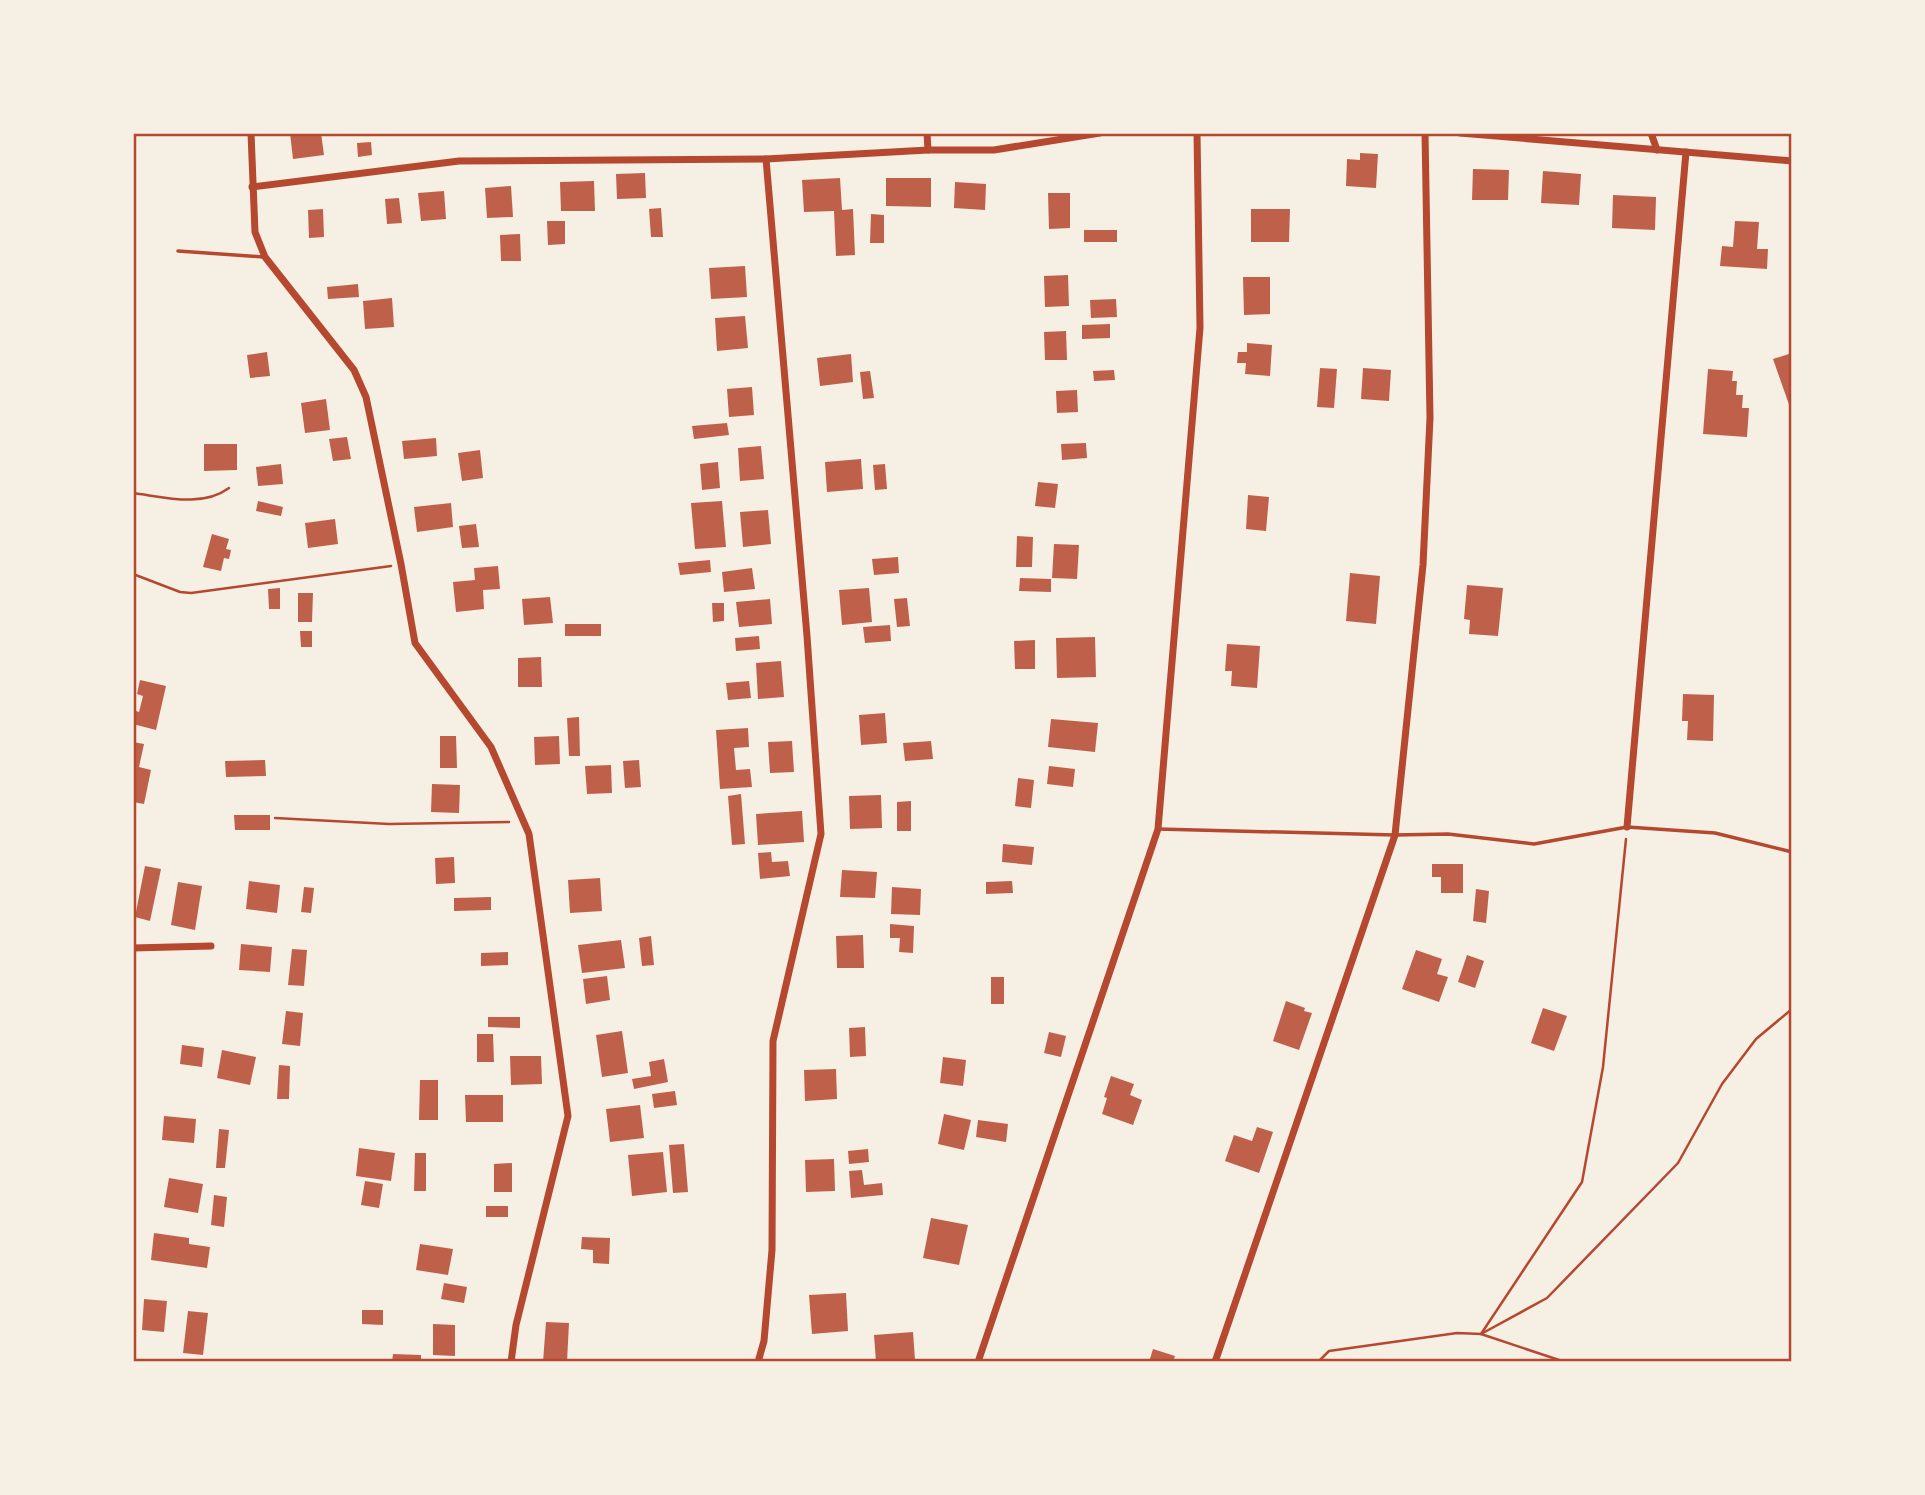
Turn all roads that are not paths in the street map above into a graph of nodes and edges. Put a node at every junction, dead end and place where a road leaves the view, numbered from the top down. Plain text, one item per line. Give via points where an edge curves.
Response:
1 (251, 133) edge
2 (928, 133) edge
3 (1100, 133) edge
4 (1197, 133) edge
5 (1425, 133) edge
6 (1460, 133) edge
7 (1651, 133) edge
8 (928, 150) junction
9 (1657, 150) junction
10 (1686, 152) junction
11 (766, 159) junction
12 (1792, 161) edge
13 (253, 187) junction
14 (178, 251) dead end
15 (265, 257) junction
16 (1627, 827) junction
17 (1158, 829) junction
18 (1395, 835) junction
19 (1792, 852) edge
20 (211, 946) dead end
21 (133, 948) edge
22 (512, 1362) edge
23 (758, 1362) edge
24 (978, 1362) edge
25 (1215, 1362) edge

1 - 13 street
2 - 8 street
3 - 8 street via 994,150
4 - 17 street via 1200,328
5 - 18 street via 1430,418 1423,565
6 - 9 street
7 - 9 street
8 - 11 street
9 - 10 street
10 - 12 street
10 - 16 street
11 - 13 street via 459,161
11 - 23 street via 821,834 773,1041 772,1250
13 - 15 street via 255,232
14 - 15 lane
15 - 22 street via 354,370 366,397 415,643 491,747 529,834 568,1116 516,1325
16 - 18 lane via 1534,844 1448,834
16 - 19 lane via 1715,833
17 - 18 lane
17 - 24 street
18 - 25 street
20 - 21 street

